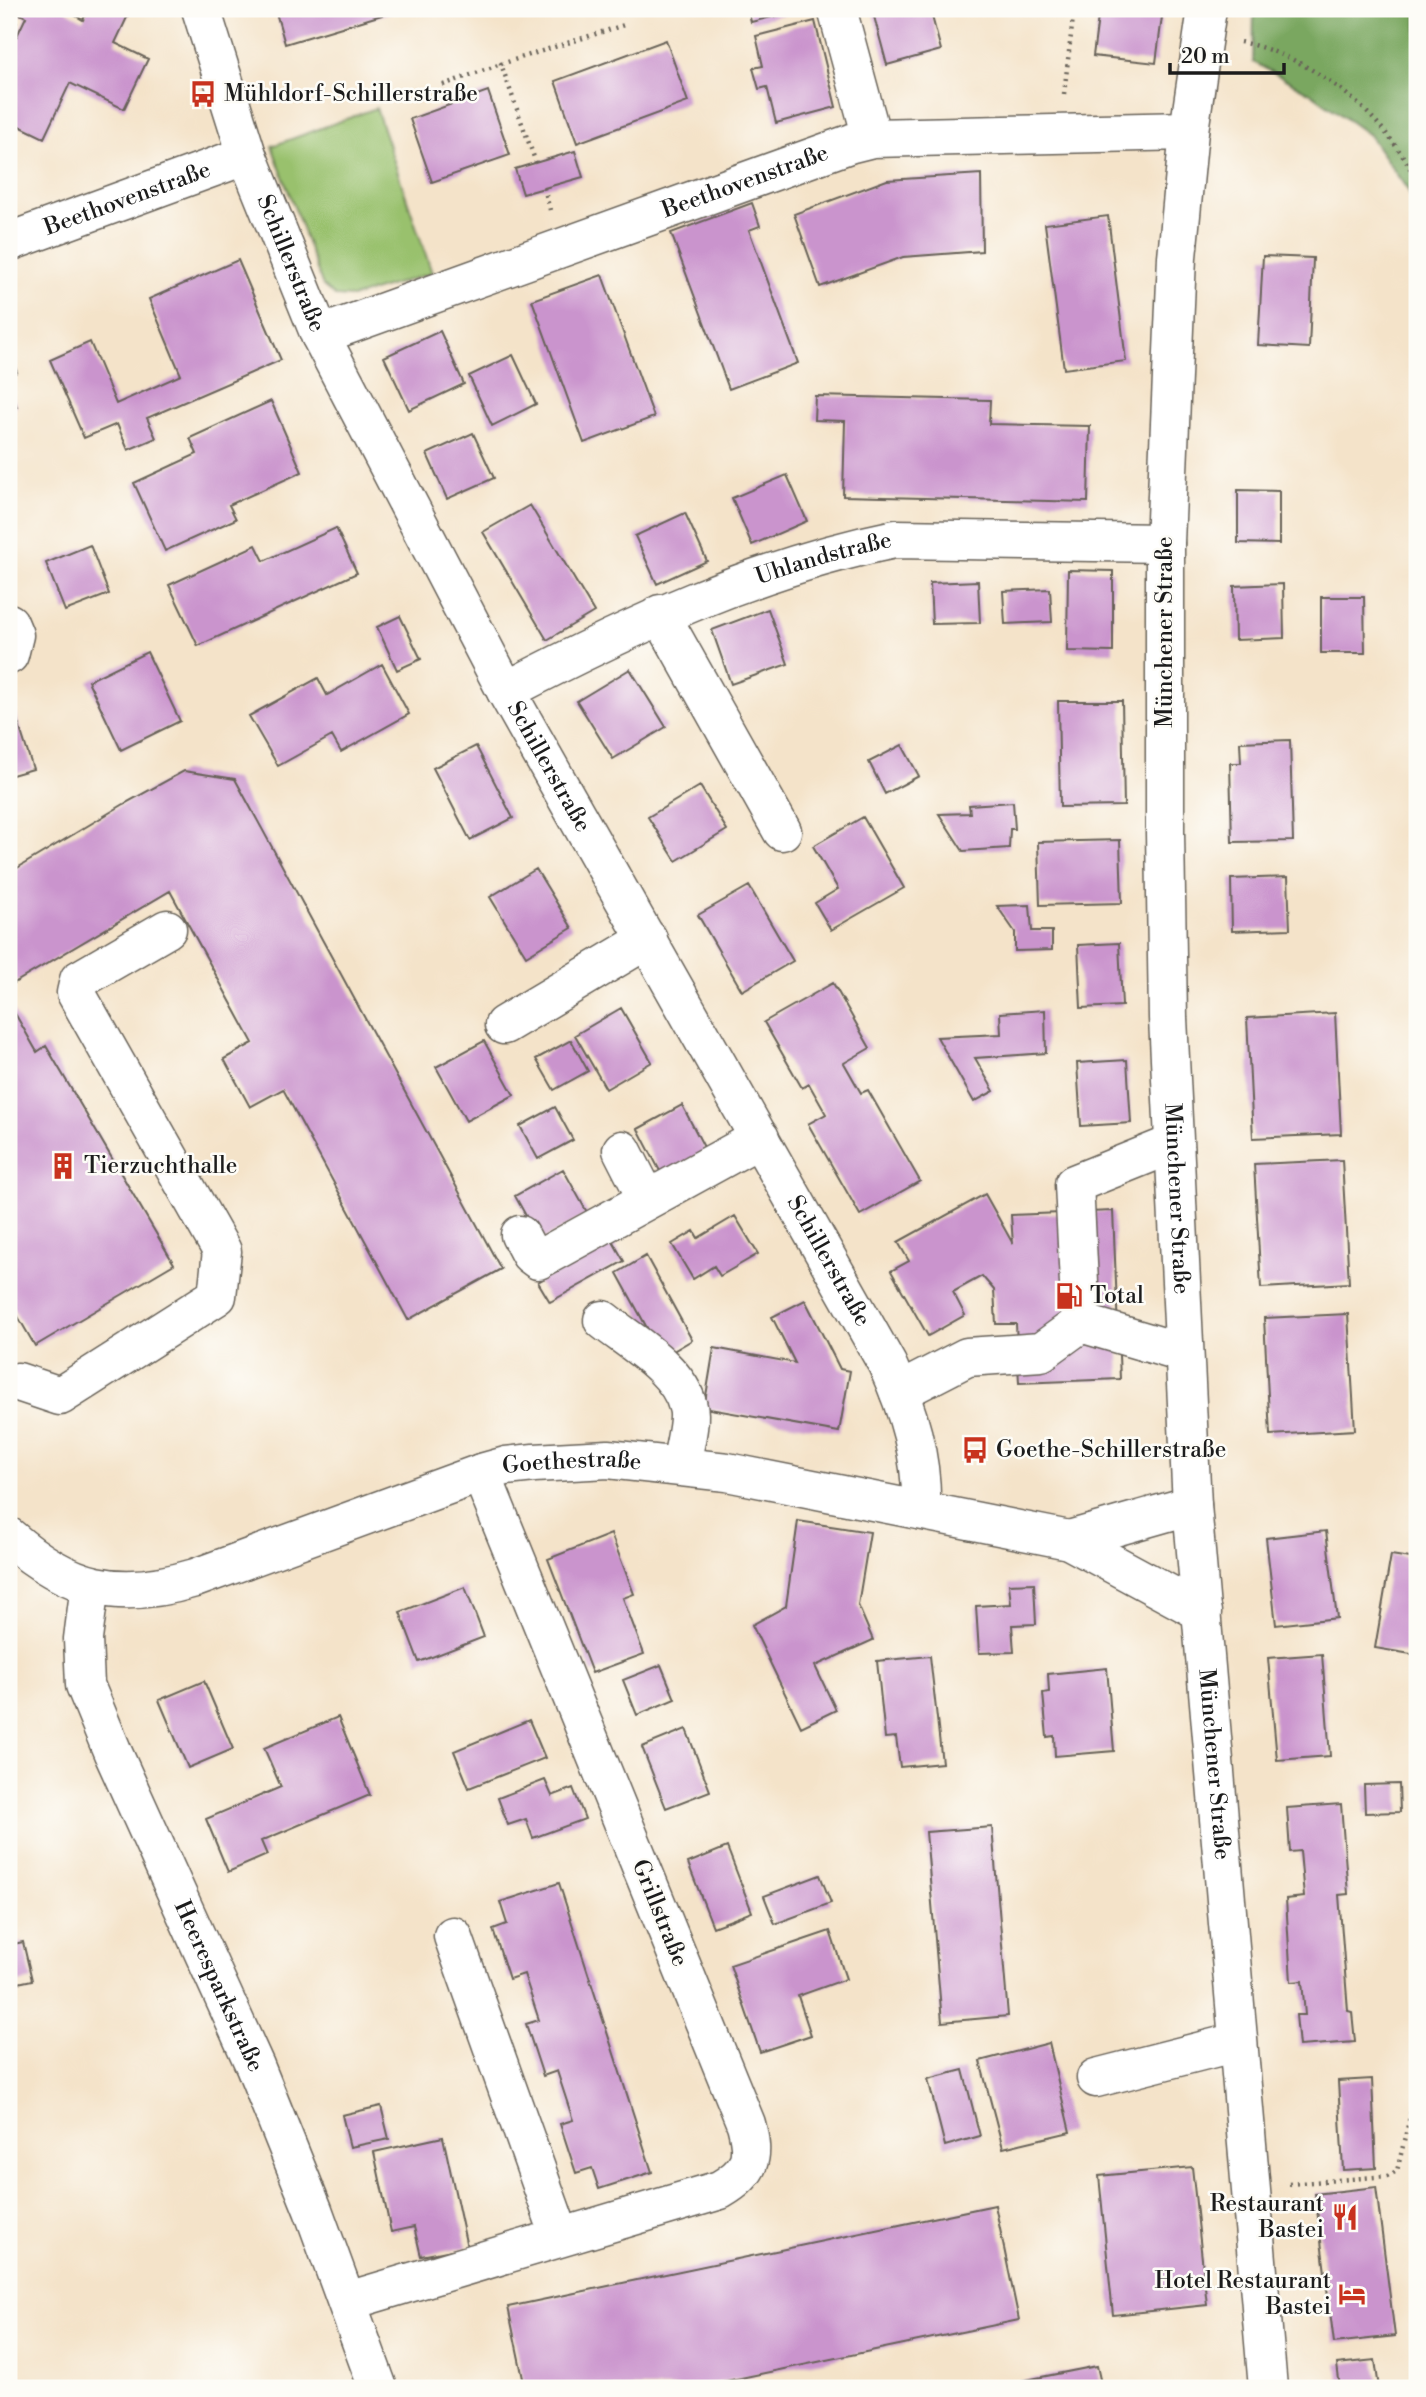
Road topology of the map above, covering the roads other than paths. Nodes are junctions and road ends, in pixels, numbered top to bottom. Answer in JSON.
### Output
{"nodes":[{"id":1,"x":201,"y":9,"type":"edge"},
{"id":2,"x":837,"y":9,"type":"edge"},
{"id":3,"x":1207,"y":9,"type":"edge"},
{"id":4,"x":1189,"y":131,"type":"junction"},
{"id":5,"x":872,"y":138,"type":"junction"},
{"id":6,"x":247,"y":155,"type":"junction"},
{"id":7,"x":9,"y":242,"type":"edge"},
{"id":8,"x":320,"y":335,"type":"junction"},
{"id":9,"x":1165,"y":543,"type":"junction"},
{"id":10,"x":660,"y":614,"type":"junction"},
{"id":11,"x":9,"y":623,"type":"edge"},
{"id":12,"x":9,"y":655,"type":"edge"},
{"id":13,"x":506,"y":691,"type":"junction"},
{"id":14,"x":782,"y":831,"type":"dead end"},
{"id":15,"x":167,"y":929,"type":"dead end"},
{"id":16,"x":648,"y":939,"type":"junction"},
{"id":17,"x":503,"y":1025,"type":"dead end"},
{"id":18,"x":760,"y":1138,"type":"junction"},
{"id":19,"x":1173,"y":1144,"type":"junction"},
{"id":20,"x":622,"y":1150,"type":"dead end"},
{"id":21,"x":647,"y":1199,"type":"junction"},
{"id":22,"x":520,"y":1236,"type":"dead end"},
{"id":23,"x":603,"y":1320,"type":"dead end"},
{"id":24,"x":1081,"y":1323,"type":"junction"},
{"id":25,"x":1183,"y":1353,"type":"junction"},
{"id":26,"x":12,"y":1382,"type":"edge"},
{"id":27,"x":900,"y":1392,"type":"junction"},
{"id":28,"x":681,"y":1466,"type":"junction"},
{"id":29,"x":481,"y":1473,"type":"junction"},
{"id":30,"x":1192,"y":1505,"type":"junction"},
{"id":31,"x":921,"y":1510,"type":"junction"},
{"id":32,"x":9,"y":1537,"type":"edge"},
{"id":33,"x":1069,"y":1540,"type":"junction"},
{"id":34,"x":90,"y":1585,"type":"junction"},
{"id":35,"x":1202,"y":1612,"type":"junction"},
{"id":36,"x":453,"y":1936,"type":"dead end"},
{"id":37,"x":1237,"y":2042,"type":"junction"},
{"id":38,"x":1096,"y":2078,"type":"dead end"},
{"id":39,"x":560,"y":2236,"type":"junction"},
{"id":40,"x":348,"y":2301,"type":"junction"},
{"id":41,"x":378,"y":2388,"type":"edge"},
{"id":42,"x":1268,"y":2388,"type":"edge"}],
"edges":[{"from":1,"to":6,"type":"street","name":"Schillerstraße"},
{"from":2,"to":5,"type":"street"},
{"from":3,"to":4,"type":"street","name":"Münchener Straße"},
{"from":4,"to":5,"type":"street","name":"Beethovenstraße"},
{"from":4,"to":9,"type":"street","name":"Münchener Straße"},
{"from":5,"to":8,"type":"street","name":"Beethovenstraße"},
{"from":6,"to":7,"type":"street","name":"Beethovenstraße"},
{"from":6,"to":8,"type":"street","name":"Schillerstraße"},
{"from":8,"to":13,"type":"street","name":"Schillerstraße"},
{"from":9,"to":10,"type":"street","name":"Uhlandstraße"},
{"from":9,"to":19,"type":"street","name":"Münchener Straße"},
{"from":10,"to":13,"type":"street","name":"Uhlandstraße"},
{"from":10,"to":14,"type":"street"},
{"from":11,"to":12,"type":"street"},
{"from":13,"to":16,"type":"street","name":"Schillerstraße"},
{"from":15,"to":26,"type":"street"},
{"from":16,"to":17,"type":"street"},
{"from":16,"to":18,"type":"street","name":"Schillerstraße"},
{"from":18,"to":21,"type":"street"},
{"from":18,"to":27,"type":"street","name":"Schillerstraße"},
{"from":19,"to":24,"type":"street"},
{"from":19,"to":25,"type":"street","name":"Münchener Straße"},
{"from":20,"to":21,"type":"street"},
{"from":21,"to":22,"type":"street"},
{"from":23,"to":28,"type":"street"},
{"from":24,"to":25,"type":"street"},
{"from":24,"to":27,"type":"street"},
{"from":25,"to":30,"type":"street","name":"Münchener Straße"},
{"from":27,"to":31,"type":"street","name":"Schillerstraße"},
{"from":28,"to":29,"type":"street","name":"Goethestraße"},
{"from":28,"to":31,"type":"street","name":"Goethestraße"},
{"from":29,"to":34,"type":"street","name":"Goethestraße"},
{"from":29,"to":39,"type":"street","name":"Grillstraße"},
{"from":30,"to":33,"type":"street","name":"Goethestraße"},
{"from":30,"to":35,"type":"street","name":"Münchener Straße"},
{"from":31,"to":33,"type":"street","name":"Goethestraße"},
{"from":32,"to":34,"type":"street","name":"Goethestraße"},
{"from":33,"to":35,"type":"street","name":"Goethestraße"},
{"from":34,"to":40,"type":"street","name":"Heeresparkstraße"},
{"from":35,"to":37,"type":"street","name":"Münchener Straße"},
{"from":36,"to":39,"type":"street"},
{"from":37,"to":38,"type":"street"},
{"from":37,"to":42,"type":"street","name":"Münchener Straße"},
{"from":39,"to":40,"type":"street","name":"Grillstraße"},
{"from":40,"to":41,"type":"street","name":"Heeresparkstraße"}]}
